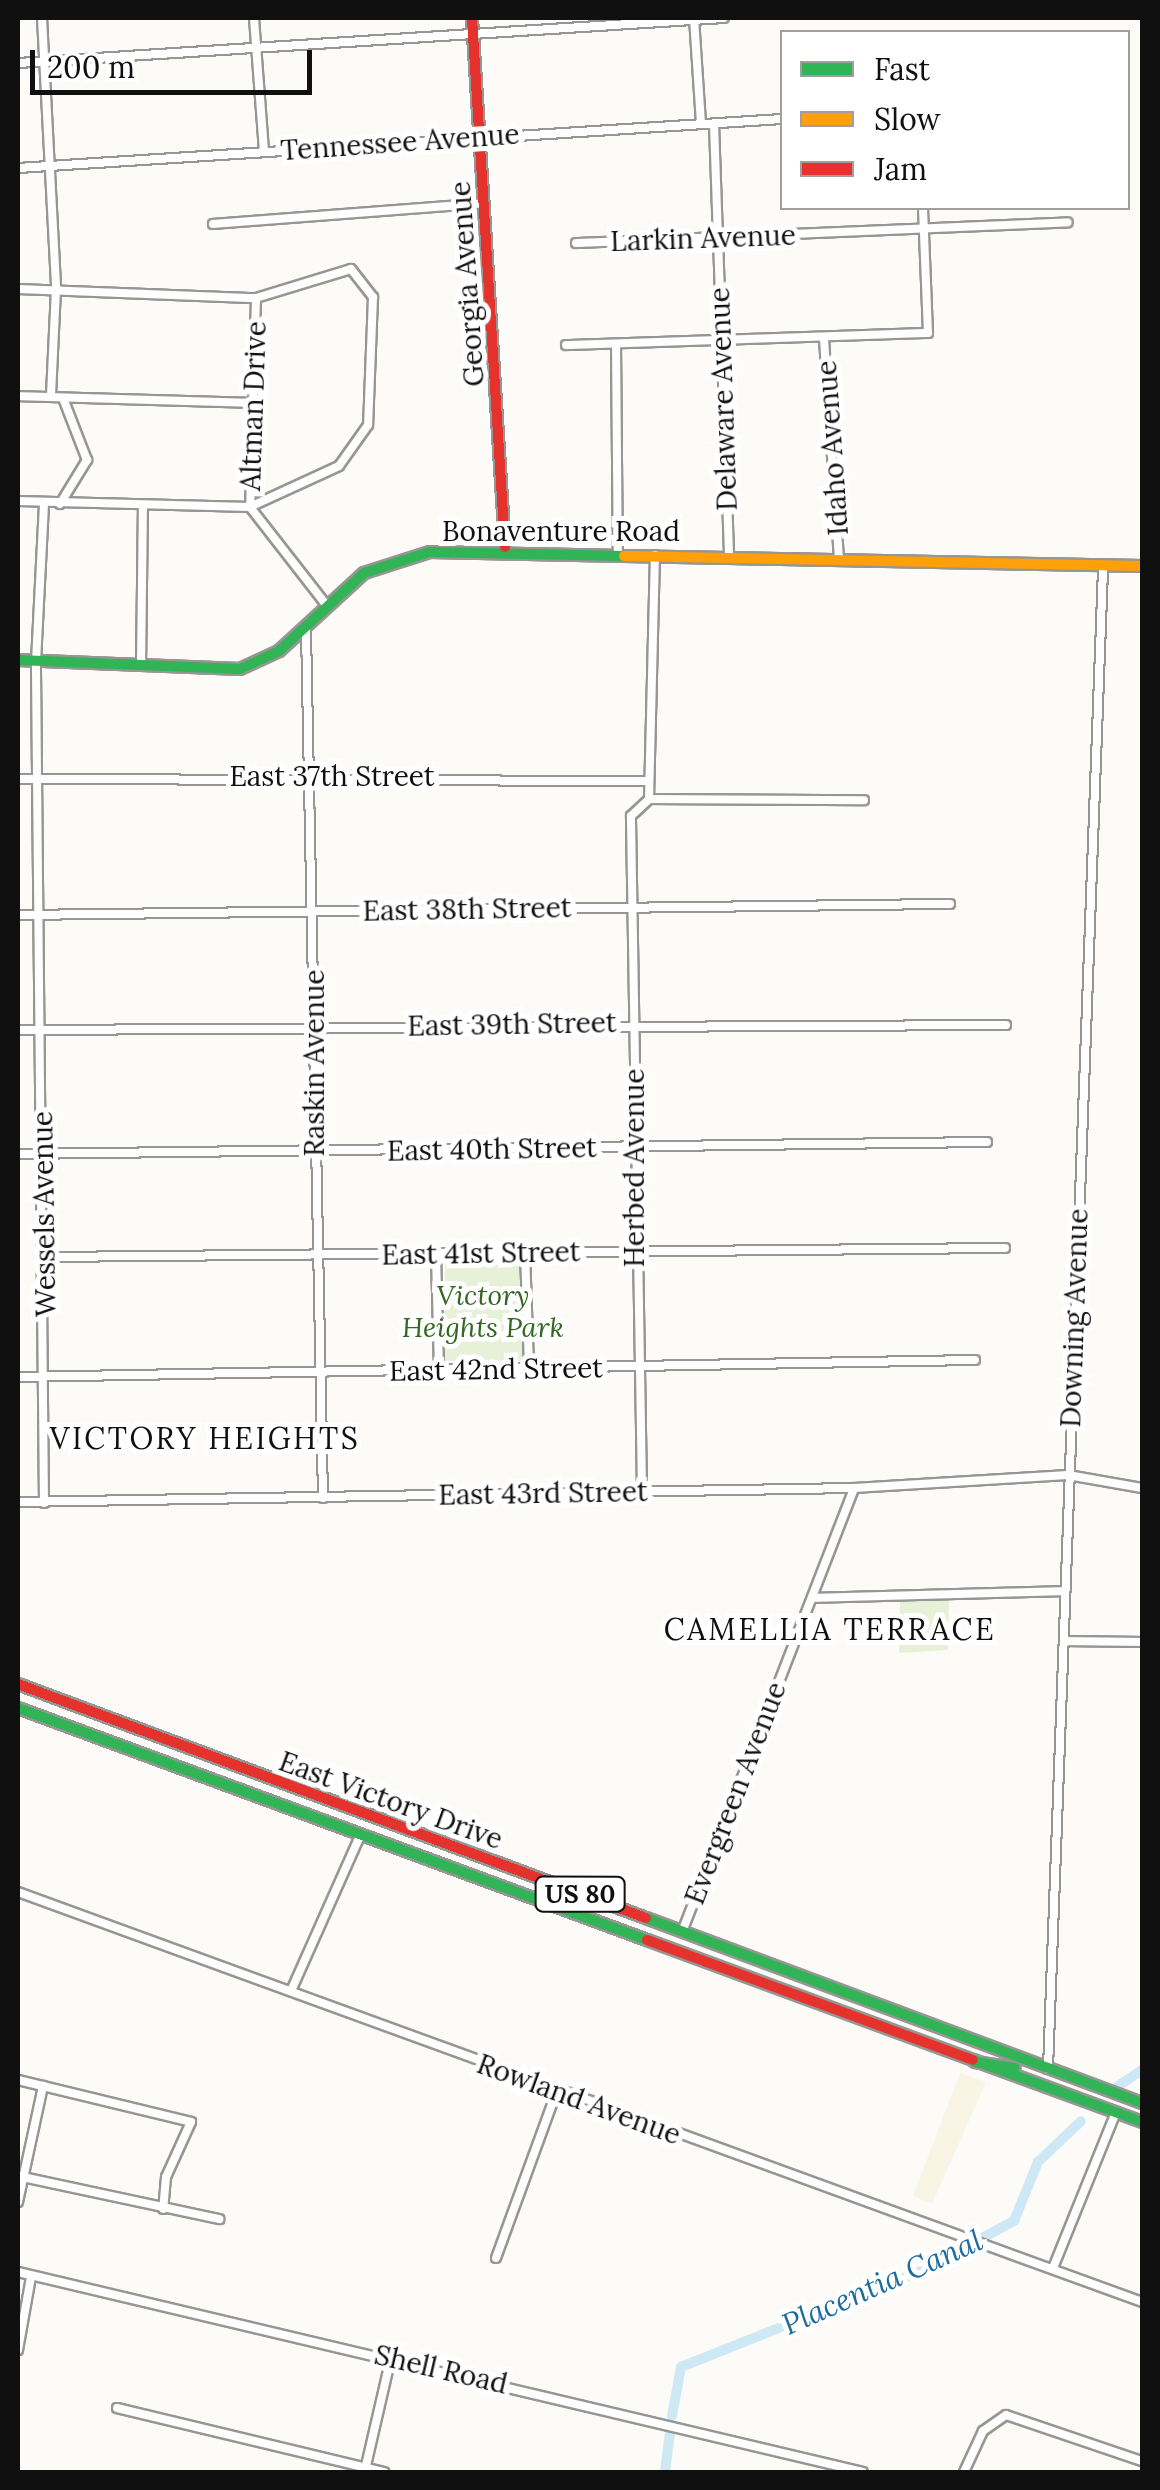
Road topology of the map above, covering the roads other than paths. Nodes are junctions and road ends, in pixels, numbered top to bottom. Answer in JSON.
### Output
{"nodes":[{"id":1,"x":42,"y":18,"type":"edge"},
{"id":2,"x":254,"y":18,"type":"edge"},
{"id":3,"x":472,"y":18,"type":"edge"},
{"id":4,"x":724,"y":18,"type":"edge"},
{"id":5,"x":695,"y":19,"type":"edge"},
{"id":6,"x":473,"y":35,"type":"junction"},
{"id":7,"x":256,"y":45,"type":"junction"},
{"id":8,"x":44,"y":62,"type":"junction"},
{"id":9,"x":18,"y":64,"type":"edge"},
{"id":10,"x":780,"y":119,"type":"edge"},
{"id":11,"x":700,"y":124,"type":"junction"},
{"id":12,"x":714,"y":124,"type":"junction"},
{"id":13,"x":479,"y":137,"type":"junction"},
{"id":14,"x":264,"y":150,"type":"junction"},
{"id":15,"x":51,"y":166,"type":"junction"},
{"id":16,"x":18,"y":168,"type":"edge"},
{"id":17,"x":484,"y":203,"type":"junction"},
{"id":18,"x":923,"y":210,"type":"edge"},
{"id":19,"x":1068,"y":222,"type":"dead end"},
{"id":20,"x":213,"y":224,"type":"dead end"},
{"id":21,"x":923,"y":228,"type":"junction"},
{"id":22,"x":719,"y":238,"type":"junction"},
{"id":23,"x":576,"y":243,"type":"dead end"},
{"id":24,"x":18,"y":289,"type":"edge"},
{"id":25,"x":56,"y":289,"type":"junction"},
{"id":26,"x":256,"y":298,"type":"junction"},
{"id":27,"x":824,"y":339,"type":"junction"},
{"id":28,"x":720,"y":341,"type":"junction"},
{"id":29,"x":616,"y":344,"type":"junction"},
{"id":30,"x":566,"y":345,"type":"dead end"},
{"id":31,"x":50,"y":396,"type":"junction"},
{"id":32,"x":63,"y":398,"type":"junction"},
{"id":33,"x":21,"y":399,"type":"edge"},
{"id":34,"x":252,"y":403,"type":"junction"},
{"id":35,"x":20,"y":500,"type":"edge"},
{"id":36,"x":60,"y":504,"type":"junction"},
{"id":37,"x":44,"y":505,"type":"junction"},
{"id":38,"x":143,"y":505,"type":"junction"},
{"id":39,"x":250,"y":506,"type":"junction"},
{"id":40,"x":506,"y":547,"type":"junction"},
{"id":41,"x":618,"y":554,"type":"junction"},
{"id":42,"x":729,"y":554,"type":"junction"},
{"id":43,"x":655,"y":555,"type":"junction"},
{"id":44,"x":839,"y":558,"type":"junction"},
{"id":45,"x":1102,"y":566,"type":"junction"},
{"id":46,"x":1142,"y":566,"type":"edge"},
{"id":47,"x":327,"y":606,"type":"junction"},
{"id":48,"x":306,"y":629,"type":"junction"},
{"id":49,"x":18,"y":660,"type":"edge"},
{"id":50,"x":36,"y":662,"type":"junction"},
{"id":51,"x":142,"y":669,"type":"junction"},
{"id":52,"x":308,"y":776,"type":"junction"},
{"id":53,"x":39,"y":779,"type":"junction"},
{"id":54,"x":18,"y":780,"type":"edge"},
{"id":55,"x":646,"y":781,"type":"junction"},
{"id":56,"x":649,"y":799,"type":"junction"},
{"id":57,"x":864,"y":800,"type":"dead end"},
{"id":58,"x":950,"y":904,"type":"dead end"},
{"id":59,"x":630,"y":907,"type":"junction"},
{"id":60,"x":312,"y":911,"type":"junction"},
{"id":61,"x":40,"y":914,"type":"junction"},
{"id":62,"x":18,"y":915,"type":"edge"},
{"id":63,"x":633,"y":1023,"type":"junction"},
{"id":64,"x":1006,"y":1025,"type":"dead end"},
{"id":65,"x":316,"y":1028,"type":"junction"},
{"id":66,"x":40,"y":1029,"type":"junction"},
{"id":67,"x":18,"y":1030,"type":"edge"},
{"id":68,"x":987,"y":1142,"type":"dead end"},
{"id":69,"x":635,"y":1147,"type":"junction"},
{"id":70,"x":313,"y":1150,"type":"junction"},
{"id":71,"x":42,"y":1153,"type":"junction"},
{"id":72,"x":18,"y":1154,"type":"edge"},
{"id":73,"x":1005,"y":1248,"type":"dead end"},
{"id":74,"x":634,"y":1250,"type":"junction"},
{"id":75,"x":525,"y":1252,"type":"junction"},
{"id":76,"x":317,"y":1254,"type":"junction"},
{"id":77,"x":436,"y":1254,"type":"junction"},
{"id":78,"x":46,"y":1257,"type":"junction"},
{"id":79,"x":975,"y":1360,"type":"dead end"},
{"id":80,"x":636,"y":1366,"type":"junction"},
{"id":81,"x":529,"y":1369,"type":"junction"},
{"id":82,"x":438,"y":1370,"type":"junction"},
{"id":83,"x":320,"y":1374,"type":"junction"},
{"id":84,"x":44,"y":1375,"type":"junction"},
{"id":85,"x":18,"y":1377,"type":"edge"},
{"id":86,"x":1068,"y":1475,"type":"junction"},
{"id":87,"x":854,"y":1488,"type":"junction"},
{"id":88,"x":1142,"y":1488,"type":"edge"},
{"id":89,"x":642,"y":1490,"type":"junction"},
{"id":90,"x":323,"y":1498,"type":"junction"},
{"id":91,"x":18,"y":1502,"type":"edge"},
{"id":92,"x":44,"y":1503,"type":"junction"},
{"id":93,"x":1064,"y":1590,"type":"junction"},
{"id":94,"x":812,"y":1598,"type":"junction"},
{"id":95,"x":1065,"y":1641,"type":"junction"},
{"id":96,"x":1142,"y":1642,"type":"edge"},
{"id":97,"x":18,"y":1684,"type":"edge"},
{"id":98,"x":18,"y":1708,"type":"edge"},
{"id":99,"x":361,"y":1834,"type":"junction"},
{"id":100,"x":503,"y":1865,"type":"junction"},
{"id":101,"x":497,"y":1881,"type":"junction"},
{"id":102,"x":18,"y":1892,"type":"edge"},
{"id":103,"x":682,"y":1932,"type":"junction"},
{"id":104,"x":773,"y":1966,"type":"junction"},
{"id":105,"x":765,"y":1984,"type":"junction"},
{"id":106,"x":291,"y":1991,"type":"junction"},
{"id":107,"x":971,"y":2062,"type":"junction"},
{"id":108,"x":1048,"y":2069,"type":"junction"},
{"id":109,"x":18,"y":2080,"type":"edge"},
{"id":110,"x":43,"y":2086,"type":"junction"},
{"id":111,"x":557,"y":2090,"type":"junction"},
{"id":112,"x":1142,"y":2103,"type":"edge"},
{"id":113,"x":1116,"y":2112,"type":"junction"},
{"id":114,"x":1142,"y":2122,"type":"edge"},
{"id":115,"x":20,"y":2177,"type":"edge"},
{"id":116,"x":18,"y":2202,"type":"edge"},
{"id":117,"x":163,"y":2209,"type":"junction"},
{"id":118,"x":219,"y":2220,"type":"dead end"},
{"id":119,"x":496,"y":2258,"type":"dead end"},
{"id":120,"x":1052,"y":2268,"type":"junction"},
{"id":121,"x":18,"y":2272,"type":"edge"},
{"id":122,"x":31,"y":2277,"type":"junction"},
{"id":123,"x":1142,"y":2302,"type":"edge"},
{"id":124,"x":18,"y":2350,"type":"edge"},
{"id":125,"x":392,"y":2357,"type":"junction"},
{"id":126,"x":117,"y":2408,"type":"dead end"},
{"id":127,"x":1142,"y":2461,"type":"edge"},
{"id":128,"x":365,"y":2470,"type":"edge"},
{"id":129,"x":384,"y":2472,"type":"edge"},
{"id":130,"x":863,"y":2472,"type":"edge"},
{"id":131,"x":964,"y":2472,"type":"edge"}],
"edges":[{"from":1,"to":8,"type":"street"},
{"from":2,"to":7,"type":"street"},
{"from":3,"to":6,"type":"main road","name":"Georgia Avenue"},
{"from":4,"to":5,"type":"street"},
{"from":5,"to":6,"type":"street"},
{"from":5,"to":11,"type":"street"},
{"from":6,"to":7,"type":"street"},
{"from":6,"to":13,"type":"main road","name":"Georgia Avenue"},
{"from":7,"to":8,"type":"street"},
{"from":7,"to":14,"type":"street"},
{"from":8,"to":9,"type":"street"},
{"from":8,"to":15,"type":"street"},
{"from":10,"to":12,"type":"street","name":"Tennessee Avenue"},
{"from":11,"to":12,"type":"street","name":"Tennessee Avenue"},
{"from":11,"to":13,"type":"street","name":"Tennessee Avenue"},
{"from":12,"to":22,"type":"street","name":"Delaware Avenue"},
{"from":13,"to":14,"type":"street","name":"Tennessee Avenue"},
{"from":13,"to":17,"type":"main road","name":"Georgia Avenue"},
{"from":14,"to":15,"type":"street","name":"Tennessee Avenue"},
{"from":15,"to":16,"type":"street","name":"Tennessee Avenue"},
{"from":15,"to":25,"type":"street"},
{"from":17,"to":20,"type":"street"},
{"from":17,"to":40,"type":"main road","name":"Georgia Avenue"},
{"from":18,"to":21,"type":"street"},
{"from":19,"to":21,"type":"street","name":"Larkin Avenue"},
{"from":21,"to":22,"type":"street","name":"Larkin Avenue"},
{"from":21,"to":27,"type":"street"},
{"from":22,"to":23,"type":"street","name":"Larkin Avenue"},
{"from":22,"to":28,"type":"street","name":"Delaware Avenue"},
{"from":24,"to":25,"type":"street"},
{"from":25,"to":26,"type":"street"},
{"from":25,"to":31,"type":"street"},
{"from":26,"to":34,"type":"street","name":"Altman Drive"},
{"from":26,"to":39,"type":"street"},
{"from":27,"to":28,"type":"street"},
{"from":27,"to":44,"type":"street","name":"Idaho Avenue"},
{"from":28,"to":29,"type":"street"},
{"from":28,"to":42,"type":"street","name":"Delaware Avenue"},
{"from":29,"to":30,"type":"street"},
{"from":29,"to":41,"type":"street"},
{"from":31,"to":32,"type":"street"},
{"from":31,"to":33,"type":"street"},
{"from":32,"to":34,"type":"street"},
{"from":32,"to":36,"type":"street"},
{"from":34,"to":39,"type":"street","name":"Altman Drive"},
{"from":35,"to":37,"type":"street"},
{"from":36,"to":37,"type":"street"},
{"from":36,"to":38,"type":"street"},
{"from":37,"to":50,"type":"street","name":"Wessels Avenue"},
{"from":38,"to":39,"type":"street"},
{"from":38,"to":51,"type":"street"},
{"from":39,"to":47,"type":"street","name":"Altman Drive"},
{"from":40,"to":41,"type":"main road","name":"Bonaventure Road"},
{"from":40,"to":47,"type":"main road","name":"Bonaventure Road"},
{"from":41,"to":43,"type":"main road","name":"Bonaventure Road"},
{"from":42,"to":43,"type":"main road","name":"Bonaventure Road"},
{"from":42,"to":44,"type":"main road","name":"Bonaventure Road"},
{"from":43,"to":55,"type":"street"},
{"from":44,"to":45,"type":"main road","name":"Bonaventure Road"},
{"from":45,"to":46,"type":"main road","name":"Bonaventure Road"},
{"from":45,"to":86,"type":"street","name":"Downing Avenue"},
{"from":47,"to":48,"type":"main road","name":"Bonaventure Road"},
{"from":48,"to":51,"type":"main road","name":"Bonaventure Road"},
{"from":48,"to":52,"type":"street","name":"Raskin Avenue"},
{"from":49,"to":50,"type":"main road","name":"Bonaventure Road"},
{"from":50,"to":51,"type":"main road","name":"Bonaventure Road"},
{"from":50,"to":53,"type":"street","name":"Wessels Avenue"},
{"from":52,"to":53,"type":"street","name":"East 37th Street"},
{"from":52,"to":55,"type":"street","name":"East 37th Street"},
{"from":52,"to":60,"type":"street","name":"Raskin Avenue"},
{"from":53,"to":54,"type":"street","name":"East 37th Street"},
{"from":53,"to":61,"type":"street","name":"Wessels Avenue"},
{"from":55,"to":56,"type":"street"},
{"from":56,"to":57,"type":"street"},
{"from":56,"to":59,"type":"street","name":"Herbed Avenue"},
{"from":58,"to":59,"type":"street","name":"East 38th Street"},
{"from":59,"to":60,"type":"street","name":"East 38th Street"},
{"from":59,"to":63,"type":"street","name":"Herbed Avenue"},
{"from":60,"to":61,"type":"street","name":"East 38th Street"},
{"from":60,"to":65,"type":"street","name":"Raskin Avenue"},
{"from":61,"to":62,"type":"street","name":"East 38th Street"},
{"from":61,"to":66,"type":"street","name":"Wessels Avenue"},
{"from":63,"to":64,"type":"street","name":"East 39th Street"},
{"from":63,"to":65,"type":"street","name":"East 39th Street"},
{"from":63,"to":69,"type":"street","name":"Herbed Avenue"},
{"from":65,"to":66,"type":"street","name":"East 39th Street"},
{"from":65,"to":70,"type":"street","name":"Raskin Avenue"},
{"from":66,"to":67,"type":"street","name":"East 39th Street"},
{"from":66,"to":71,"type":"street","name":"Wessels Avenue"},
{"from":68,"to":69,"type":"street","name":"East 40th Street"},
{"from":69,"to":70,"type":"street","name":"East 40th Street"},
{"from":69,"to":74,"type":"street","name":"Herbed Avenue"},
{"from":70,"to":71,"type":"street","name":"East 40th Street"},
{"from":70,"to":76,"type":"street","name":"Raskin Avenue"},
{"from":71,"to":72,"type":"street","name":"East 40th Street"},
{"from":71,"to":78,"type":"street","name":"Wessels Avenue"},
{"from":73,"to":74,"type":"street","name":"East 41st Street"},
{"from":74,"to":75,"type":"street","name":"East 41st Street"},
{"from":74,"to":80,"type":"street","name":"Herbed Avenue"},
{"from":75,"to":77,"type":"street","name":"East 41st Street"},
{"from":75,"to":81,"type":"street"},
{"from":76,"to":77,"type":"street","name":"East 41st Street"},
{"from":76,"to":78,"type":"street","name":"East 41st Street"},
{"from":76,"to":83,"type":"street","name":"Raskin Avenue"},
{"from":77,"to":82,"type":"street"},
{"from":78,"to":84,"type":"street","name":"Wessels Avenue"},
{"from":79,"to":80,"type":"street","name":"East 42nd Street"},
{"from":80,"to":81,"type":"street","name":"East 42nd Street"},
{"from":80,"to":89,"type":"street","name":"Herbed Avenue"},
{"from":81,"to":82,"type":"street","name":"East 42nd Street"},
{"from":82,"to":83,"type":"street","name":"East 42nd Street"},
{"from":83,"to":84,"type":"street","name":"East 42nd Street"},
{"from":83,"to":90,"type":"street","name":"Raskin Avenue"},
{"from":84,"to":85,"type":"street","name":"East 42nd Street"},
{"from":84,"to":92,"type":"street","name":"Wessels Avenue"},
{"from":86,"to":87,"type":"street","name":"East 43rd Street"},
{"from":86,"to":88,"type":"street","name":"East 43rd Street"},
{"from":86,"to":93,"type":"street","name":"Downing Avenue"},
{"from":87,"to":89,"type":"street","name":"East 43rd Street"},
{"from":87,"to":94,"type":"street","name":"Evergreen Avenue"},
{"from":89,"to":90,"type":"street","name":"East 43rd Street"},
{"from":90,"to":92,"type":"street","name":"East 43rd Street"},
{"from":91,"to":92,"type":"street","name":"East 43rd Street"},
{"from":93,"to":94,"type":"street"},
{"from":93,"to":95,"type":"street","name":"Downing Avenue"},
{"from":94,"to":103,"type":"street","name":"Evergreen Avenue"},
{"from":95,"to":96,"type":"street"},
{"from":95,"to":108,"type":"street","name":"Downing Avenue"},
{"from":97,"to":100,"type":"main road","name":"East Victory Drive","number":"US 80"},
{"from":98,"to":99,"type":"main road","name":"East Victory Drive","number":"US 80"},
{"from":99,"to":101,"type":"main road","name":"East Victory Drive","number":"US 80"},
{"from":99,"to":106,"type":"street"},
{"from":100,"to":101,"type":"main road"},
{"from":100,"to":103,"type":"main road","name":"East Victory Drive","number":"US 80"},
{"from":101,"to":105,"type":"main road","name":"East Victory Drive","number":"US 80"},
{"from":102,"to":106,"type":"street","name":"Rowland Avenue"},
{"from":103,"to":104,"type":"main road","name":"East Victory Drive","number":"US 80"},
{"from":104,"to":105,"type":"main road"},
{"from":104,"to":108,"type":"main road","name":"East Victory Drive","number":"US 80"},
{"from":105,"to":107,"type":"main road","name":"East Victory Drive","number":"US 80"},
{"from":106,"to":111,"type":"street","name":"Rowland Avenue"},
{"from":107,"to":108,"type":"main road"},
{"from":107,"to":113,"type":"main road","name":"East Victory Drive","number":"US 80"},
{"from":108,"to":112,"type":"main road","name":"East Victory Drive","number":"US 80"},
{"from":109,"to":110,"type":"street"},
{"from":110,"to":115,"type":"street"},
{"from":110,"to":117,"type":"street"},
{"from":111,"to":119,"type":"street"},
{"from":111,"to":120,"type":"street","name":"Rowland Avenue"},
{"from":113,"to":114,"type":"main road","name":"East Victory Drive","number":"US 80"},
{"from":113,"to":120,"type":"street"},
{"from":115,"to":116,"type":"street"},
{"from":115,"to":117,"type":"street"},
{"from":117,"to":118,"type":"street"},
{"from":120,"to":123,"type":"street","name":"Rowland Avenue"},
{"from":121,"to":122,"type":"street","name":"Shell Road"},
{"from":122,"to":124,"type":"street"},
{"from":122,"to":125,"type":"street","name":"Shell Road"},
{"from":125,"to":128,"type":"street"},
{"from":125,"to":130,"type":"street","name":"Shell Road"},
{"from":126,"to":128,"type":"street"},
{"from":127,"to":131,"type":"street"},
{"from":128,"to":129,"type":"street"}]}
